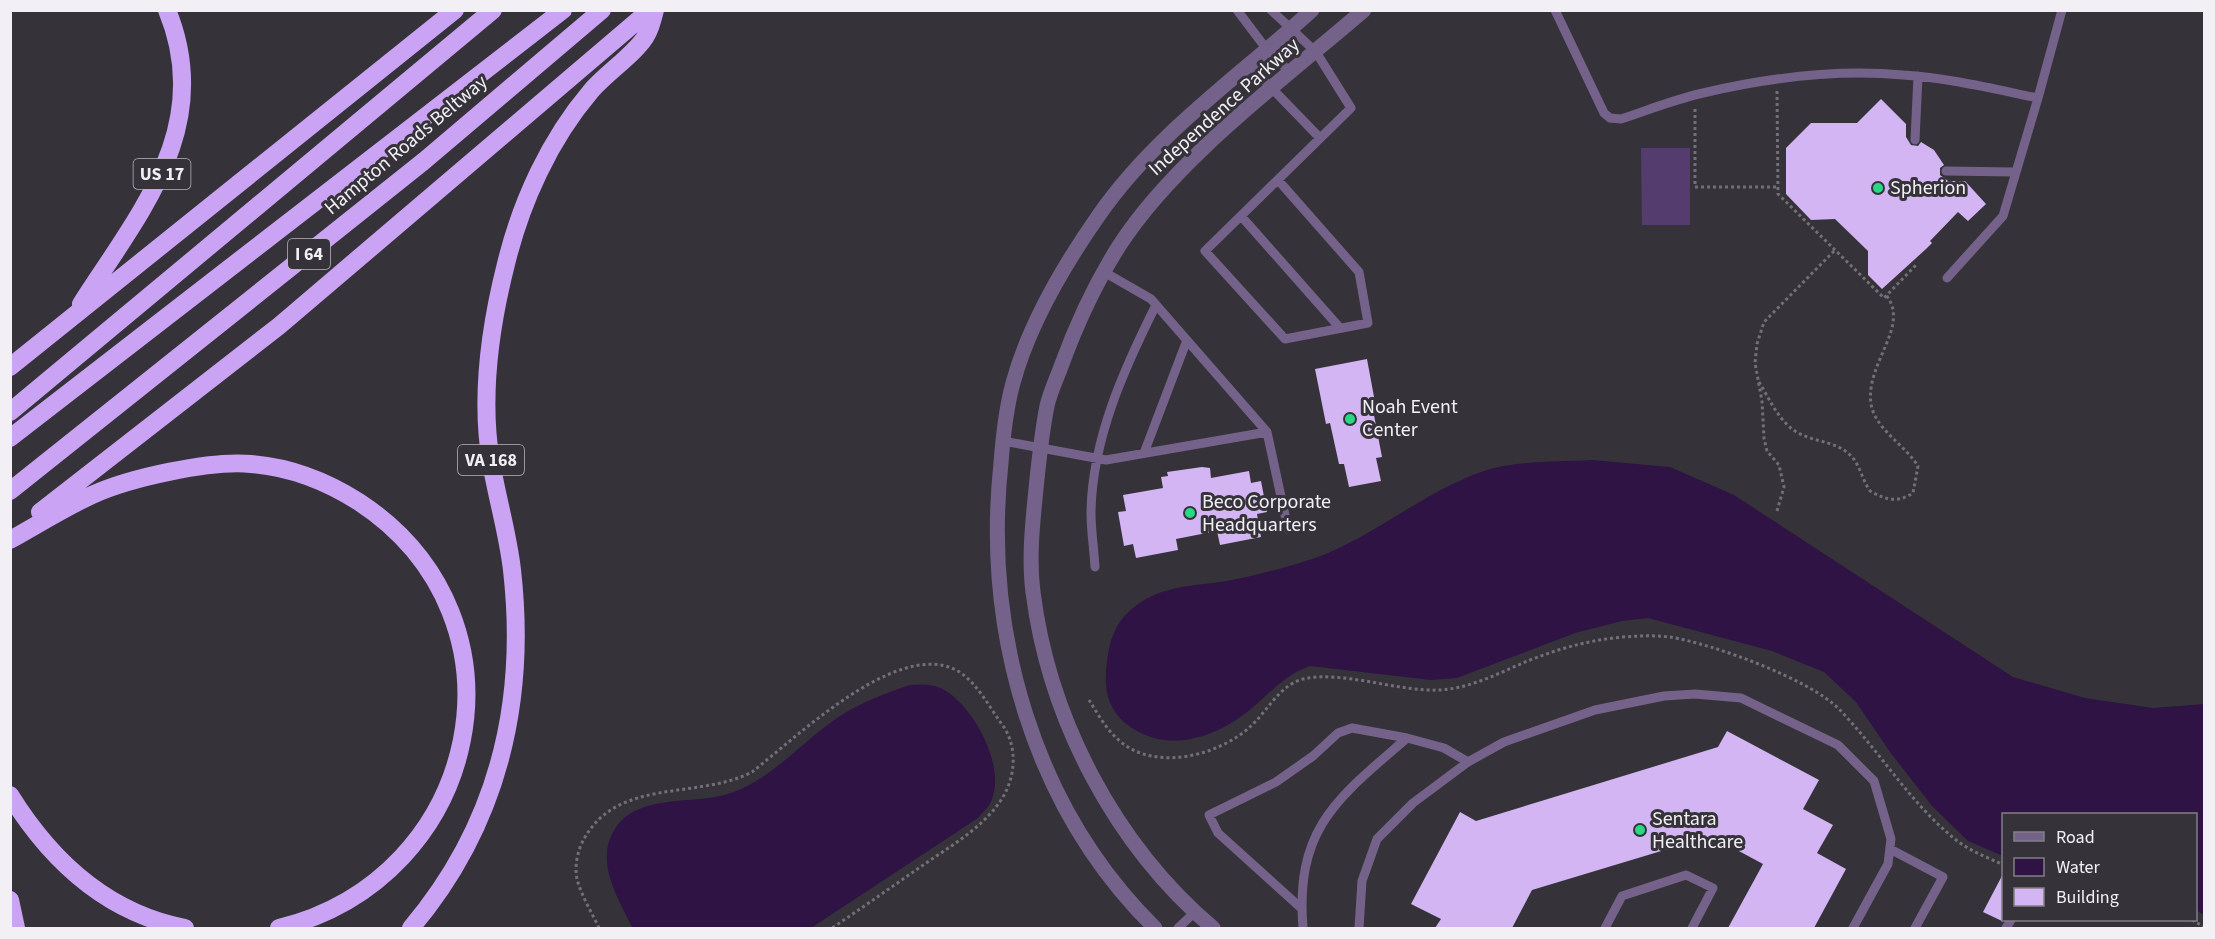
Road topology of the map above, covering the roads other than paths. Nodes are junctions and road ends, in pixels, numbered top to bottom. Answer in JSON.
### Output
{"nodes":[{"id":1,"x":167,"y":10,"type":"edge"},
{"id":2,"x":454,"y":10,"type":"edge"},
{"id":3,"x":493,"y":10,"type":"edge"},
{"id":4,"x":563,"y":10,"type":"edge"},
{"id":5,"x":602,"y":10,"type":"edge"},
{"id":6,"x":650,"y":10,"type":"edge"},
{"id":7,"x":656,"y":10,"type":"edge"},
{"id":8,"x":1236,"y":10,"type":"edge"},
{"id":9,"x":1271,"y":10,"type":"edge"},
{"id":10,"x":1312,"y":10,"type":"edge"},
{"id":11,"x":1364,"y":10,"type":"edge"},
{"id":12,"x":1555,"y":10,"type":"edge"},
{"id":13,"x":2062,"y":10,"type":"edge"},
{"id":14,"x":1291,"y":29,"type":"junction"},
{"id":15,"x":1268,"y":51,"type":"junction"},
{"id":16,"x":1316,"y":52,"type":"junction"},
{"id":17,"x":1250,"y":66,"type":"junction"},
{"id":18,"x":1291,"y":73,"type":"junction"},
{"id":19,"x":1918,"y":76,"type":"junction"},
{"id":20,"x":1272,"y":89,"type":"junction"},
{"id":21,"x":2038,"y":98,"type":"junction"},
{"id":22,"x":1320,"y":138,"type":"junction"},
{"id":23,"x":1915,"y":140,"type":"dead end"},
{"id":24,"x":1946,"y":171,"type":"dead end"},
{"id":25,"x":2015,"y":172,"type":"junction"},
{"id":26,"x":1278,"y":180,"type":"junction"},
{"id":27,"x":1241,"y":216,"type":"junction"},
{"id":28,"x":1104,"y":272,"type":"junction"},
{"id":29,"x":1947,"y":278,"type":"dead end"},
{"id":30,"x":1156,"y":304,"type":"junction"},
{"id":31,"x":73,"y":317,"type":"junction"},
{"id":32,"x":1340,"y":328,"type":"junction"},
{"id":33,"x":1187,"y":340,"type":"junction"},
{"id":34,"x":10,"y":367,"type":"edge"},
{"id":35,"x":10,"y":412,"type":"edge"},
{"id":36,"x":1267,"y":432,"type":"junction"},
{"id":37,"x":10,"y":438,"type":"edge"},
{"id":38,"x":1003,"y":441,"type":"junction"},
{"id":39,"x":1041,"y":449,"type":"junction"},
{"id":40,"x":1144,"y":453,"type":"junction"},
{"id":41,"x":1098,"y":459,"type":"junction"},
{"id":42,"x":10,"y":491,"type":"edge"},
{"id":43,"x":1288,"y":529,"type":"dead end"},
{"id":44,"x":10,"y":535,"type":"edge"},
{"id":45,"x":10,"y":540,"type":"edge"},
{"id":46,"x":1095,"y":567,"type":"dead end"},
{"id":47,"x":1407,"y":738,"type":"junction"},
{"id":48,"x":1468,"y":762,"type":"junction"},
{"id":49,"x":10,"y":795,"type":"edge"},
{"id":50,"x":1890,"y":849,"type":"junction"},
{"id":51,"x":10,"y":900,"type":"edge"},
{"id":52,"x":1301,"y":908,"type":"junction"},
{"id":53,"x":1195,"y":912,"type":"junction"},
{"id":54,"x":16,"y":928,"type":"edge"},
{"id":55,"x":185,"y":928,"type":"edge"},
{"id":56,"x":279,"y":928,"type":"edge"},
{"id":57,"x":411,"y":928,"type":"edge"},
{"id":58,"x":1155,"y":928,"type":"edge"},
{"id":59,"x":1178,"y":928,"type":"edge"},
{"id":60,"x":1211,"y":928,"type":"edge"},
{"id":61,"x":1303,"y":928,"type":"edge"},
{"id":62,"x":1358,"y":928,"type":"edge"},
{"id":63,"x":1606,"y":928,"type":"edge"},
{"id":64,"x":1692,"y":928,"type":"edge"},
{"id":65,"x":1853,"y":928,"type":"edge"},
{"id":66,"x":1915,"y":928,"type":"edge"}],
"edges":[{"from":1,"to":31,"type":"highway","number":"US 17"},
{"from":2,"to":31,"type":"highway"},
{"from":3,"to":35,"type":"highway"},
{"from":4,"to":37,"type":"highway"},
{"from":5,"to":42,"type":"highway","name":"Hampton Roads Beltway","number":"I 64"},
{"from":6,"to":44,"type":"highway"},
{"from":7,"to":57,"type":"highway","number":"VA 168"},
{"from":8,"to":15,"type":"lane"},
{"from":9,"to":14,"type":"lane"},
{"from":10,"to":14,"type":"street","name":"Independence Parkway"},
{"from":11,"to":16,"type":"street","name":"Independence Parkway"},
{"from":12,"to":19,"type":"lane"},
{"from":13,"to":21,"type":"lane"},
{"from":14,"to":15,"type":"street","name":"Independence Parkway"},
{"from":14,"to":16,"type":"lane"},
{"from":15,"to":17,"type":"street","name":"Independence Parkway"},
{"from":15,"to":18,"type":"lane"},
{"from":16,"to":18,"type":"street","name":"Independence Parkway"},
{"from":16,"to":22,"type":"lane"},
{"from":17,"to":20,"type":"lane"},
{"from":17,"to":38,"type":"street","name":"Independence Parkway"},
{"from":18,"to":20,"type":"street","name":"Independence Parkway"},
{"from":19,"to":21,"type":"lane"},
{"from":19,"to":23,"type":"lane"},
{"from":20,"to":22,"type":"lane"},
{"from":20,"to":28,"type":"street","name":"Independence Parkway"},
{"from":21,"to":25,"type":"lane"},
{"from":22,"to":26,"type":"lane"},
{"from":24,"to":25,"type":"lane"},
{"from":25,"to":29,"type":"lane"},
{"from":26,"to":27,"type":"lane"},
{"from":26,"to":32,"type":"lane"},
{"from":27,"to":32,"type":"lane"},
{"from":27,"to":32,"type":"lane"},
{"from":28,"to":30,"type":"lane"},
{"from":28,"to":39,"type":"street","name":"Independence Parkway"},
{"from":30,"to":33,"type":"lane"},
{"from":30,"to":41,"type":"lane"},
{"from":31,"to":34,"type":"highway"},
{"from":33,"to":36,"type":"lane"},
{"from":33,"to":40,"type":"lane"},
{"from":36,"to":40,"type":"lane"},
{"from":36,"to":43,"type":"lane"},
{"from":38,"to":39,"type":"lane"},
{"from":38,"to":58,"type":"street","name":"Independence Parkway"},
{"from":39,"to":41,"type":"lane"},
{"from":39,"to":53,"type":"street","name":"Independence Parkway"},
{"from":40,"to":41,"type":"lane"},
{"from":41,"to":46,"type":"lane"},
{"from":45,"to":56,"type":"highway"},
{"from":47,"to":48,"type":"lane"},
{"from":47,"to":52,"type":"lane"},
{"from":47,"to":52,"type":"lane"},
{"from":48,"to":50,"type":"lane"},
{"from":48,"to":62,"type":"lane"},
{"from":49,"to":55,"type":"highway"},
{"from":50,"to":65,"type":"lane"},
{"from":50,"to":66,"type":"lane"},
{"from":51,"to":54,"type":"highway"},
{"from":52,"to":61,"type":"lane"},
{"from":53,"to":59,"type":"lane"},
{"from":53,"to":60,"type":"street","name":"Independence Parkway"},
{"from":63,"to":64,"type":"lane"}]}
